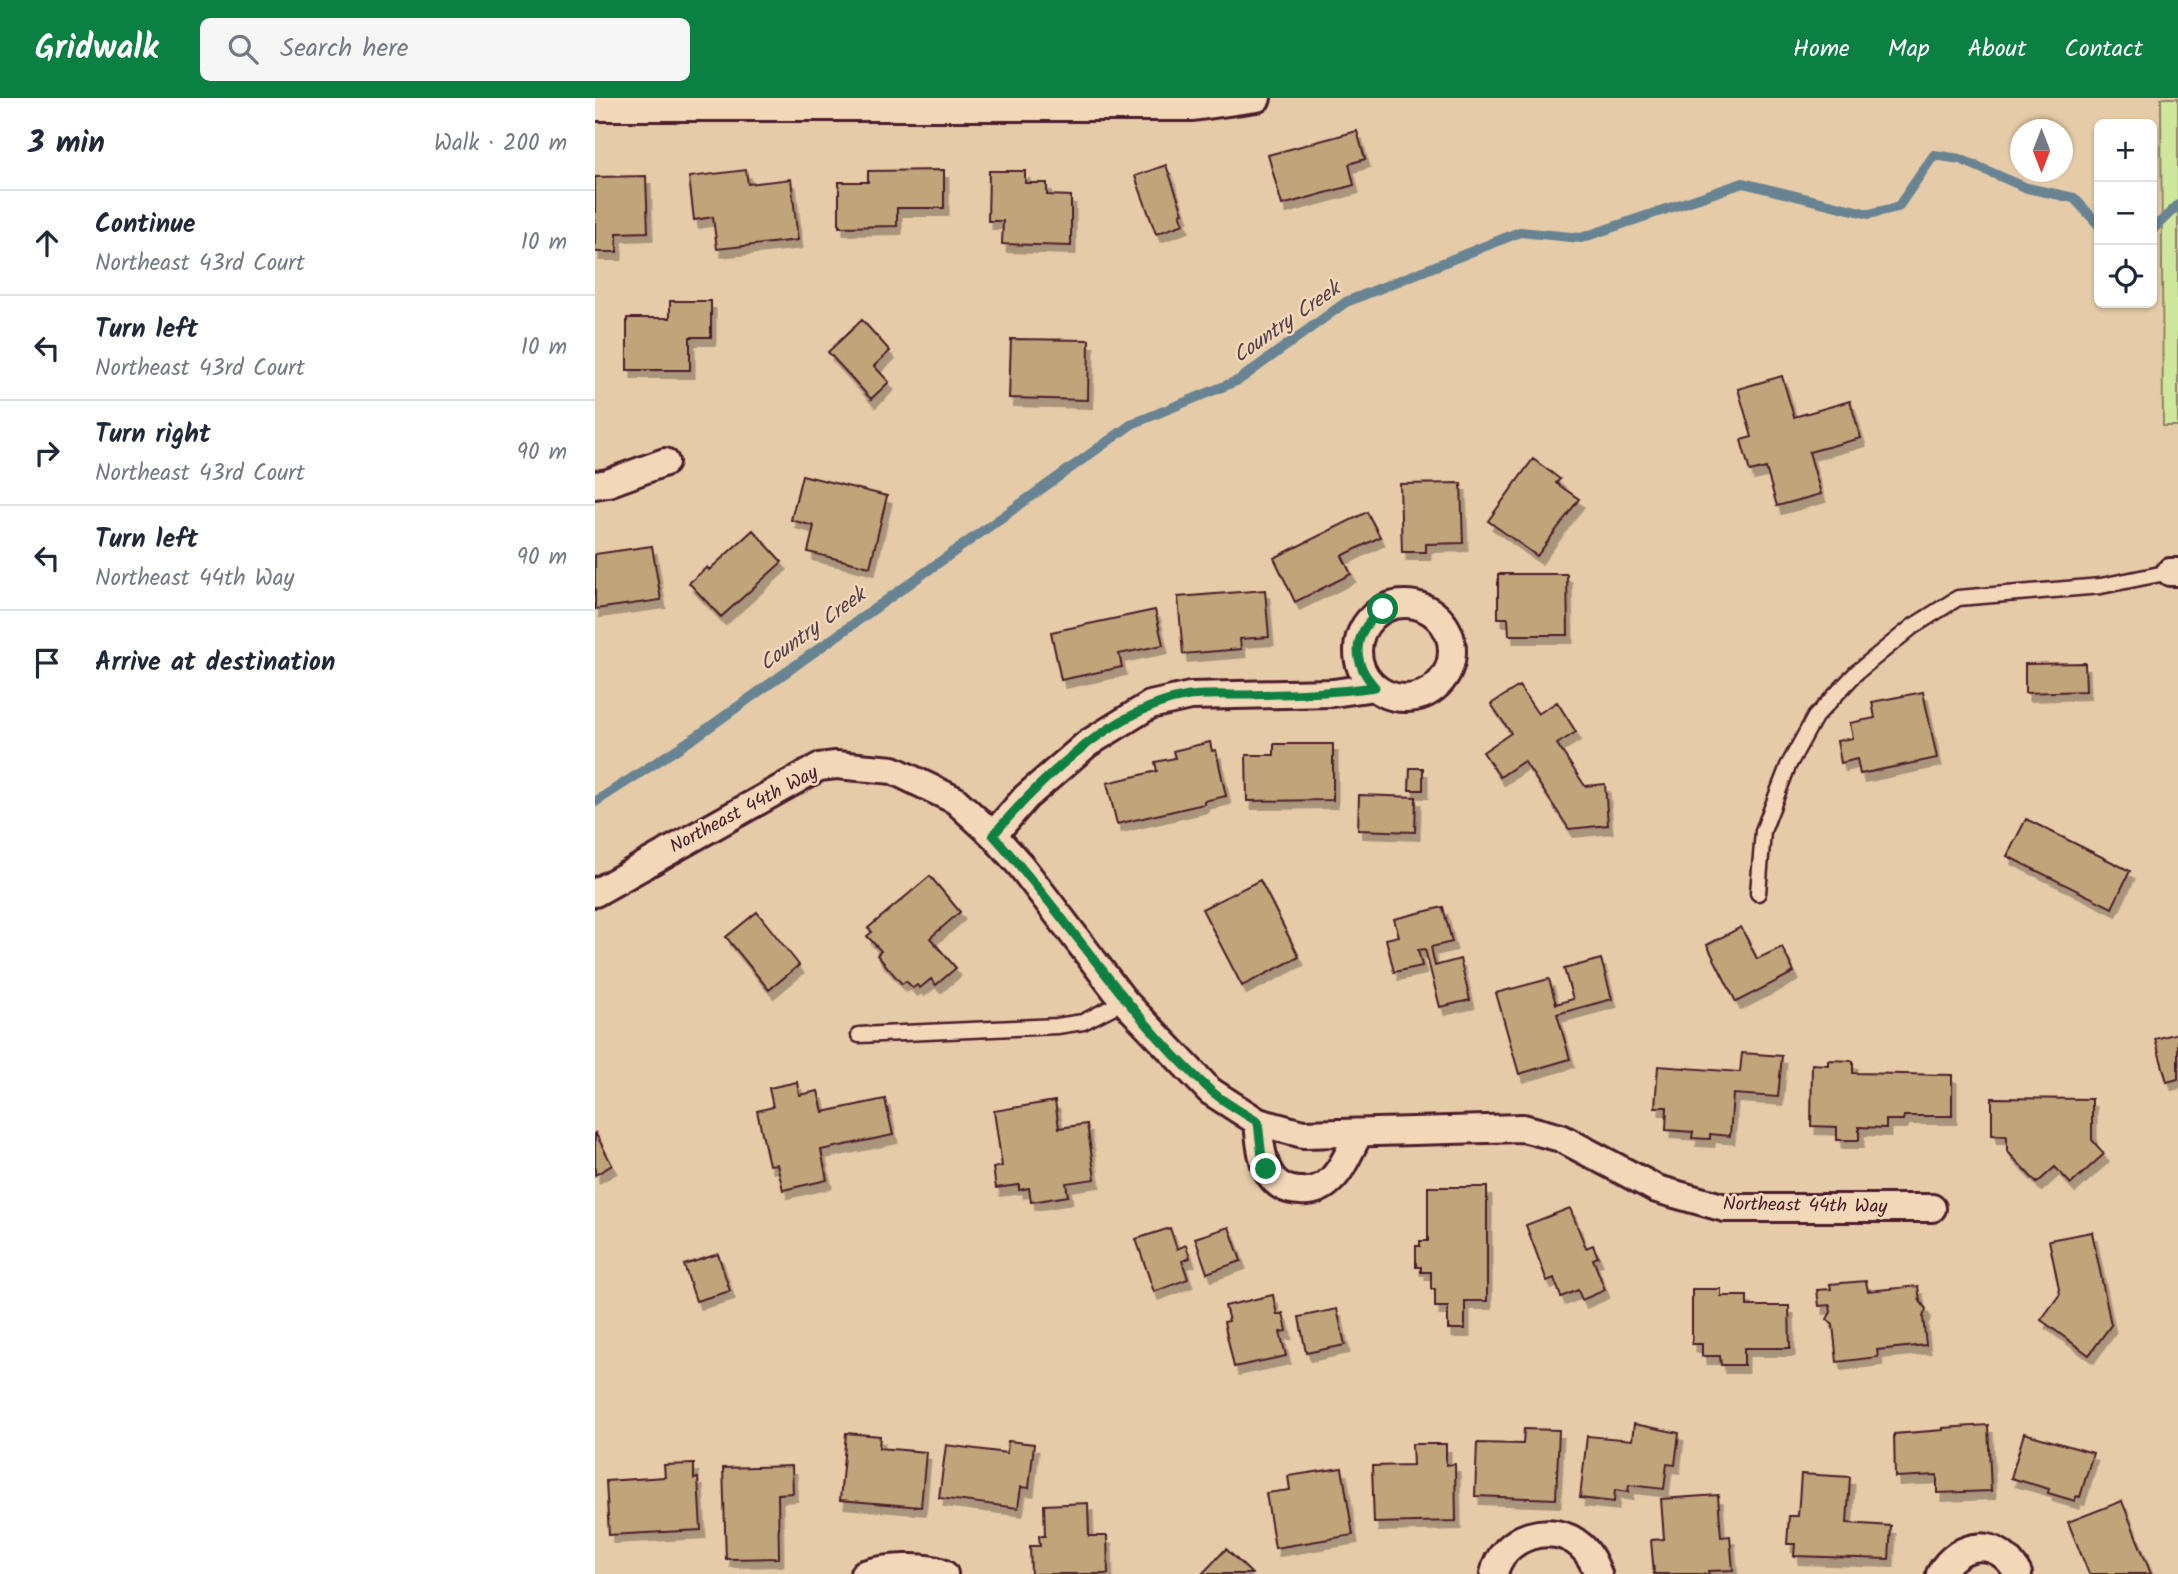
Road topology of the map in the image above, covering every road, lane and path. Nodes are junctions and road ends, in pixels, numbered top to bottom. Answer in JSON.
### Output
{"nodes":[{"id":1,"x":1257,"y":98,"type":"edge"},
{"id":2,"x":595,"y":107,"type":"edge"},
{"id":3,"x":665,"y":462,"type":"dead end"},
{"id":4,"x":595,"y":485,"type":"edge"},
{"id":5,"x":2174,"y":572,"type":"edge"},
{"id":6,"x":1375,"y":687,"type":"dead end"},
{"id":7,"x":993,"y":835,"type":"junction"},
{"id":8,"x":595,"y":892,"type":"edge"},
{"id":9,"x":1758,"y":893,"type":"dead end"},
{"id":10,"x":1124,"y":1001,"type":"junction"},
{"id":11,"x":859,"y":1035,"type":"dead end"},
{"id":12,"x":1258,"y":1122,"type":"junction"},
{"id":13,"x":1359,"y":1134,"type":"junction"},
{"id":14,"x":1933,"y":1208,"type":"dead end"},
{"id":15,"x":864,"y":1574,"type":"edge"},
{"id":16,"x":944,"y":1574,"type":"edge"},
{"id":17,"x":1494,"y":1574,"type":"edge"},
{"id":18,"x":1598,"y":1574,"type":"edge"},
{"id":19,"x":1940,"y":1574,"type":"edge"},
{"id":20,"x":2018,"y":1574,"type":"edge"}],
"edges":[{"from":1,"to":2,"type":"street"},
{"from":3,"to":4,"type":"street"},
{"from":5,"to":9,"type":"lane"},
{"from":6,"to":7,"type":"street"},
{"from":7,"to":8,"type":"street","name":"Northeast 44th Way"},
{"from":7,"to":10,"type":"street","name":"Northeast 44th Way"},
{"from":10,"to":11,"type":"lane"},
{"from":10,"to":12,"type":"street","name":"Northeast 44th Way"},
{"from":12,"to":13,"type":"street","name":"Northeast 44th Way"},
{"from":12,"to":13,"type":"street"},
{"from":13,"to":14,"type":"street","name":"Northeast 44th Way"},
{"from":15,"to":16,"type":"street"},
{"from":17,"to":18,"type":"street"},
{"from":19,"to":20,"type":"street"}]}
